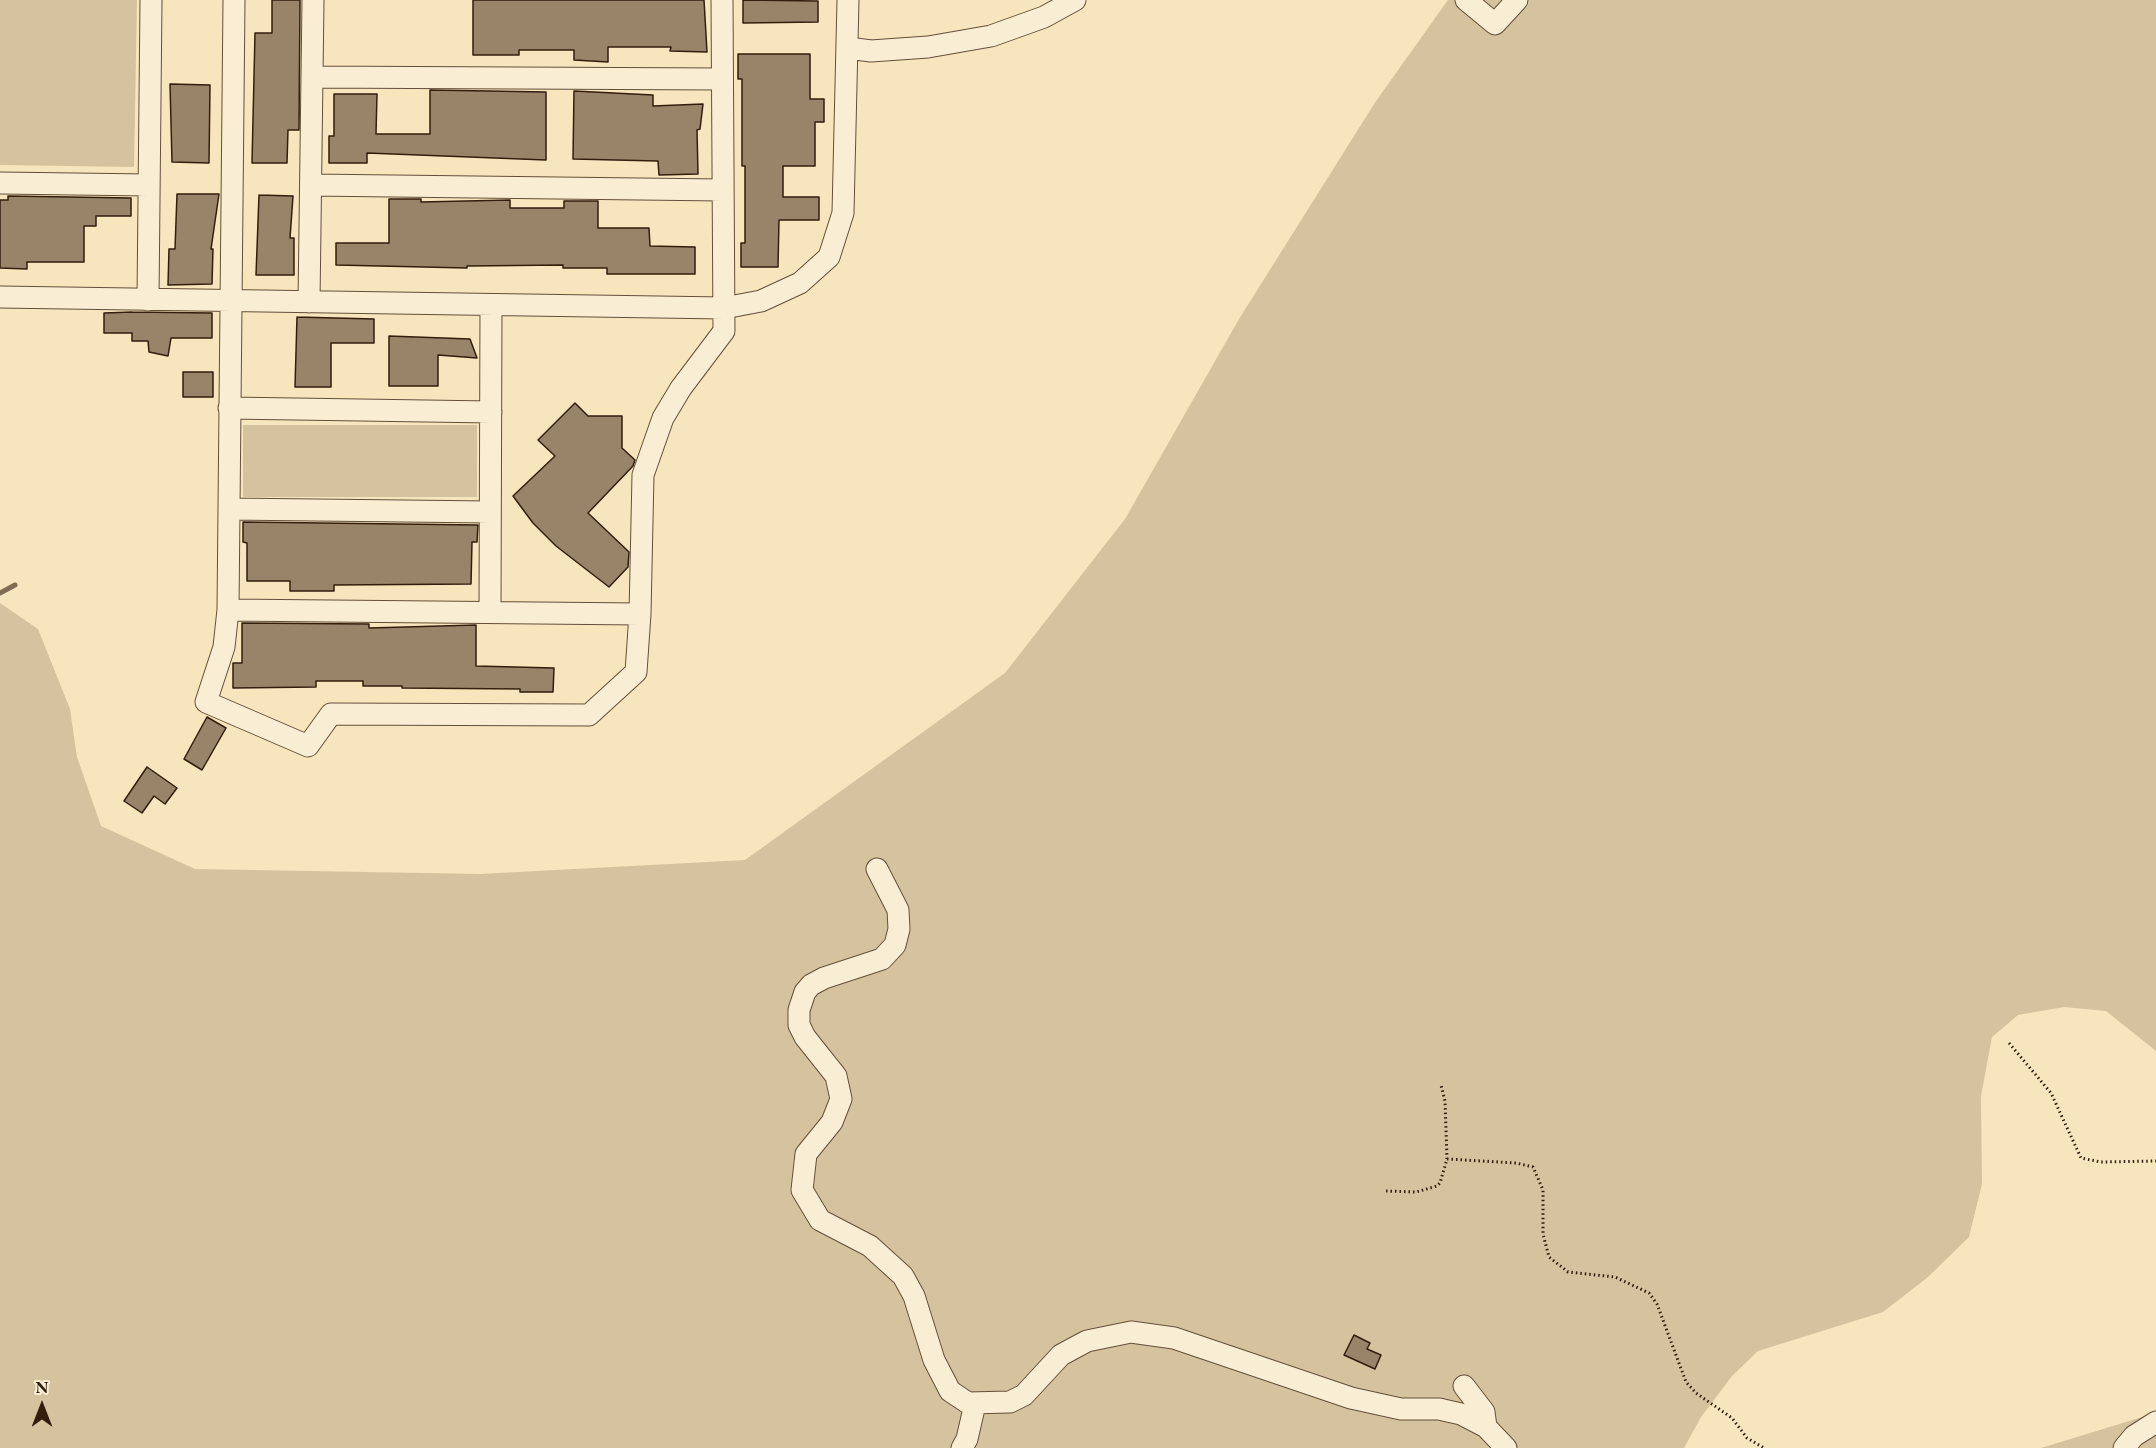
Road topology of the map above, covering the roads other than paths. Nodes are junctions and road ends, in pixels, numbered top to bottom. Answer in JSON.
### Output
{"nodes":[{"id":1,"x":151,"y":0,"type":"edge"},
{"id":2,"x":234,"y":0,"type":"edge"},
{"id":3,"x":313,"y":0,"type":"edge"},
{"id":4,"x":722,"y":0,"type":"edge"},
{"id":5,"x":848,"y":0,"type":"edge"},
{"id":6,"x":1075,"y":0,"type":"edge"},
{"id":7,"x":1466,"y":0,"type":"edge"},
{"id":8,"x":1517,"y":0,"type":"edge"},
{"id":9,"x":848,"y":48,"type":"junction"},
{"id":10,"x":312,"y":77,"type":"junction"},
{"id":11,"x":721,"y":79,"type":"junction"},
{"id":12,"x":0,"y":183,"type":"edge"},
{"id":13,"x":149,"y":185,"type":"junction"},
{"id":14,"x":311,"y":185,"type":"junction"},
{"id":15,"x":722,"y":189,"type":"junction"},
{"id":16,"x":0,"y":297,"type":"edge"},
{"id":17,"x":148,"y":300,"type":"junction"},
{"id":18,"x":230,"y":301,"type":"junction"},
{"id":19,"x":309,"y":302,"type":"junction"},
{"id":20,"x":491,"y":305,"type":"junction"},
{"id":21,"x":724,"y":308,"type":"junction"},
{"id":22,"x":229,"y":408,"type":"junction"},
{"id":23,"x":490,"y":412,"type":"junction"},
{"id":24,"x":229,"y":508,"type":"junction"},
{"id":25,"x":490,"y":512,"type":"junction"},
{"id":26,"x":228,"y":610,"type":"junction"},
{"id":27,"x":490,"y":611,"type":"junction"},
{"id":28,"x":640,"y":614,"type":"junction"},
{"id":29,"x":877,"y":869,"type":"dead end"},
{"id":30,"x":1464,"y":1386,"type":"dead end"},
{"id":31,"x":975,"y":1404,"type":"junction"},
{"id":32,"x":2156,"y":1422,"type":"edge"},
{"id":33,"x":1486,"y":1427,"type":"junction"},
{"id":34,"x":962,"y":1448,"type":"edge"},
{"id":35,"x":1506,"y":1448,"type":"edge"},
{"id":36,"x":2124,"y":1448,"type":"edge"}],
"edges":[{"from":1,"to":13,"type":"street"},
{"from":2,"to":18,"type":"street"},
{"from":3,"to":10,"type":"street"},
{"from":4,"to":11,"type":"street"},
{"from":5,"to":9,"type":"street"},
{"from":6,"to":9,"type":"street"},
{"from":7,"to":8,"type":"street"},
{"from":9,"to":21,"type":"street"},
{"from":10,"to":11,"type":"street"},
{"from":10,"to":14,"type":"street"},
{"from":11,"to":15,"type":"street"},
{"from":12,"to":13,"type":"street"},
{"from":13,"to":17,"type":"street"},
{"from":14,"to":15,"type":"street"},
{"from":14,"to":19,"type":"street"},
{"from":15,"to":21,"type":"street"},
{"from":16,"to":17,"type":"street"},
{"from":17,"to":18,"type":"street"},
{"from":18,"to":19,"type":"street"},
{"from":18,"to":22,"type":"street"},
{"from":19,"to":20,"type":"street"},
{"from":20,"to":21,"type":"street"},
{"from":20,"to":23,"type":"street"},
{"from":21,"to":28,"type":"street"},
{"from":22,"to":23,"type":"street"},
{"from":22,"to":24,"type":"street"},
{"from":23,"to":25,"type":"street"},
{"from":24,"to":25,"type":"street"},
{"from":24,"to":26,"type":"street"},
{"from":25,"to":27,"type":"street"},
{"from":26,"to":27,"type":"street"},
{"from":26,"to":28,"type":"street"},
{"from":27,"to":28,"type":"street"},
{"from":29,"to":31,"type":"street"},
{"from":30,"to":33,"type":"street"},
{"from":31,"to":33,"type":"street"},
{"from":31,"to":34,"type":"street"},
{"from":32,"to":36,"type":"street"},
{"from":33,"to":35,"type":"street"}]}
